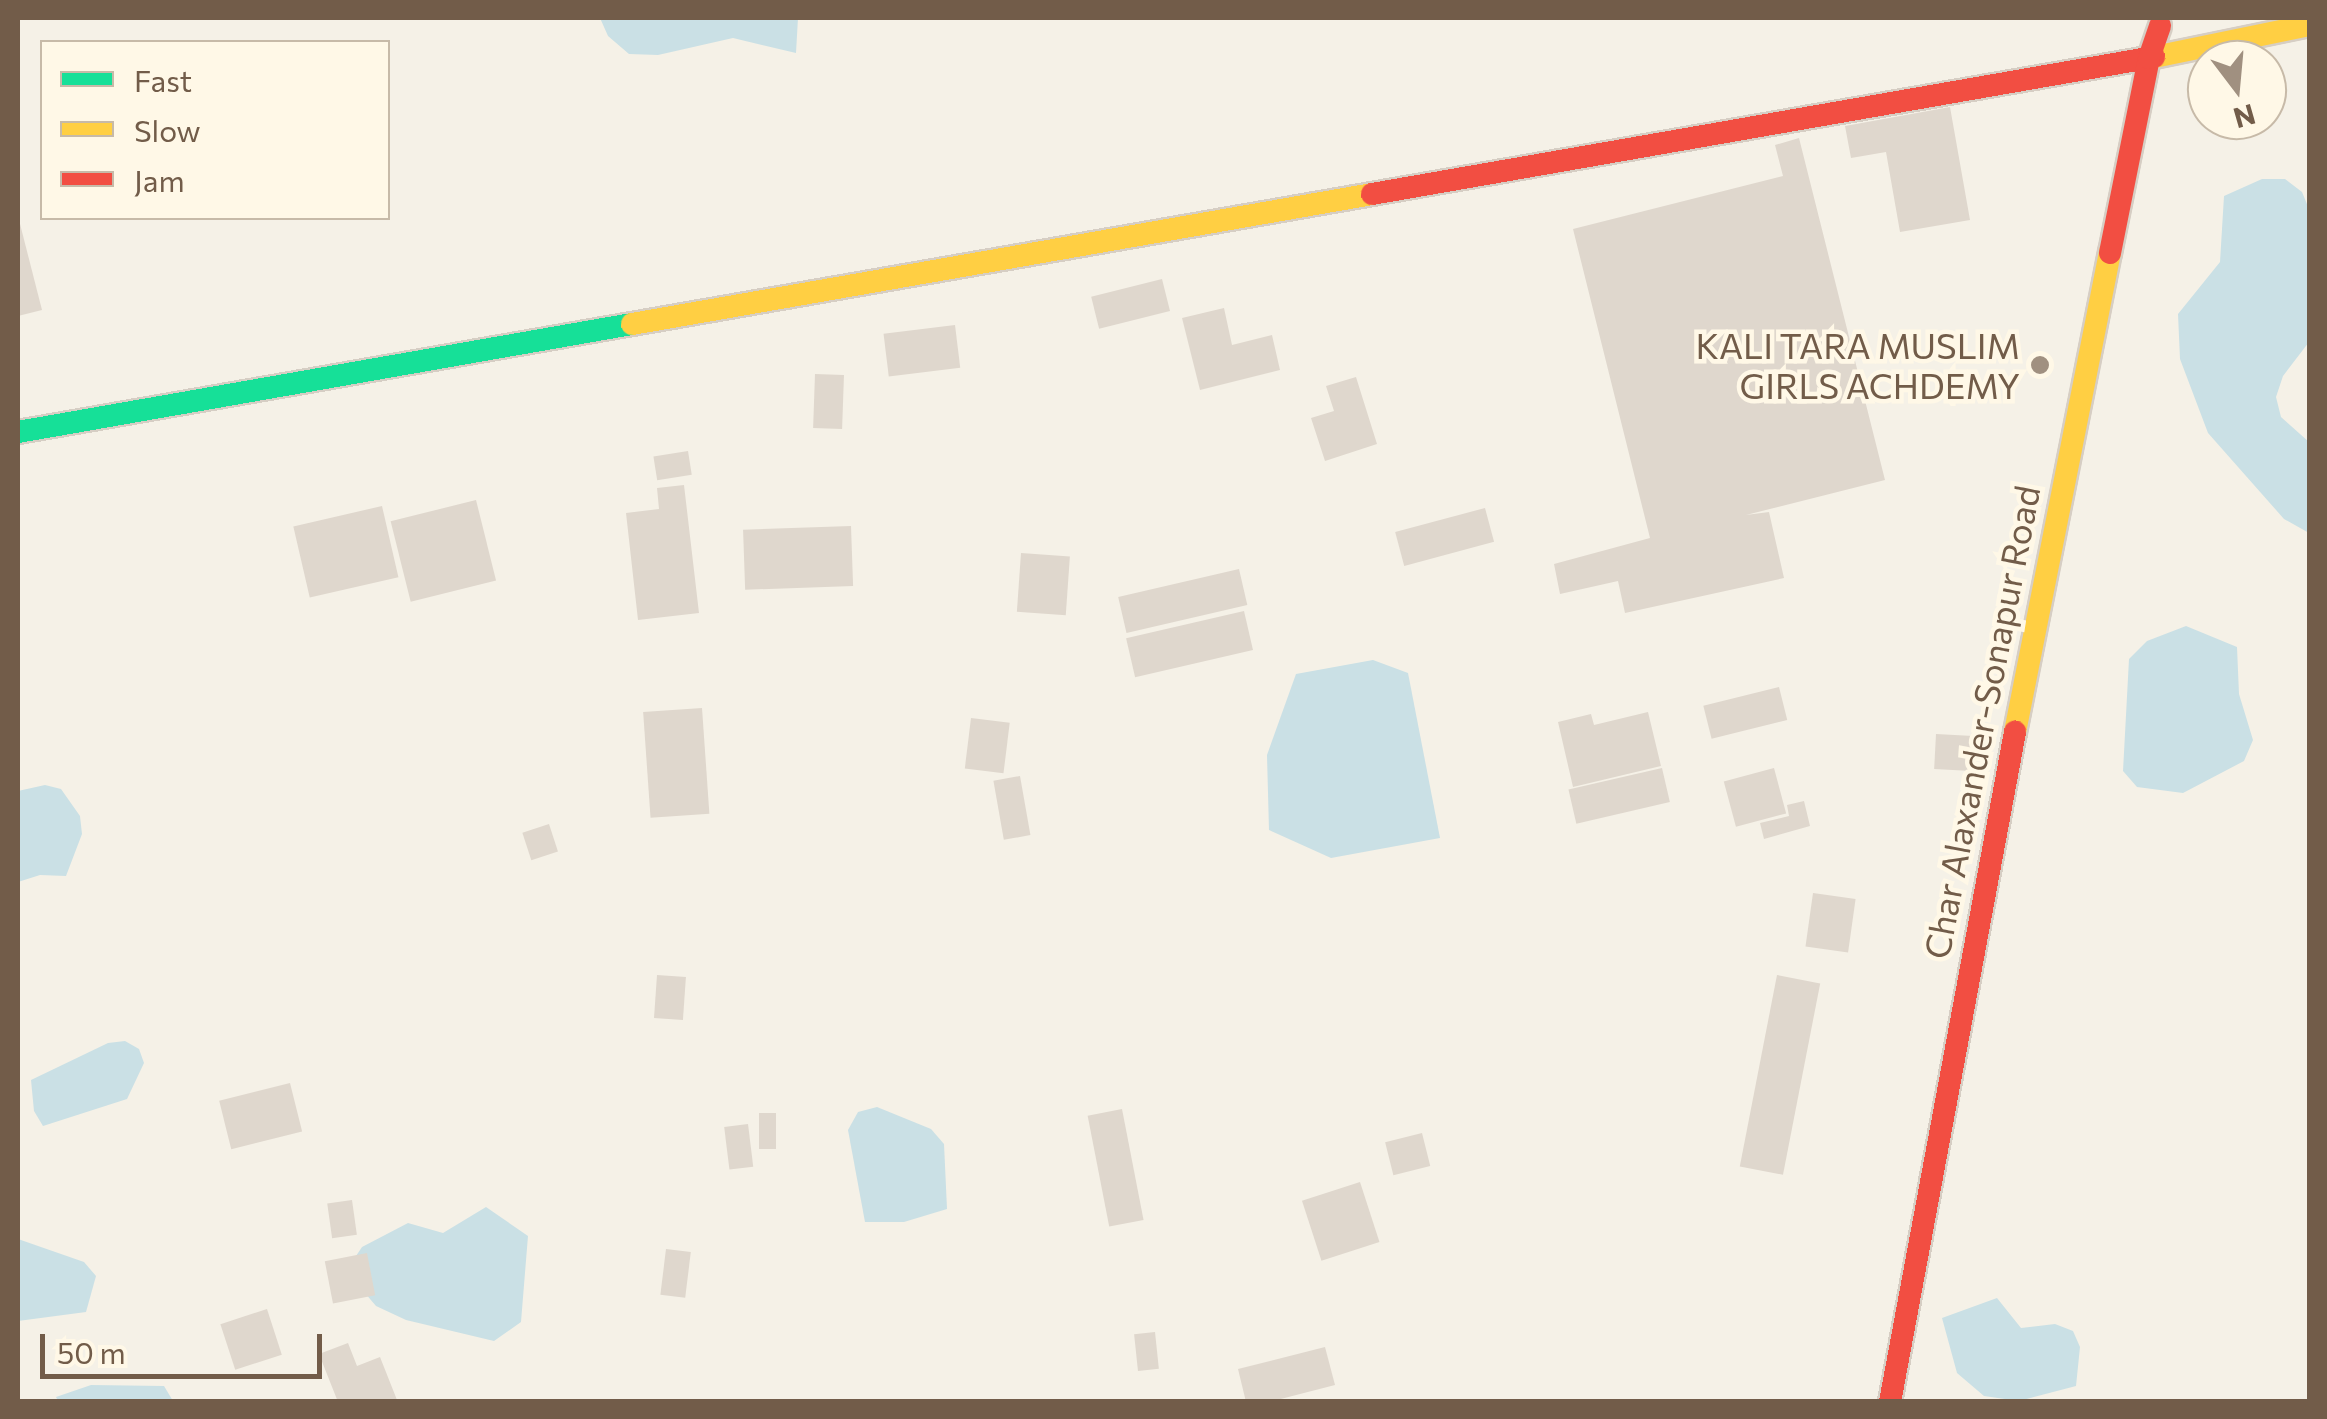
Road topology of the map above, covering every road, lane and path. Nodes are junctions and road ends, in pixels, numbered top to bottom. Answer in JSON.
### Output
{"nodes":[{"id":1,"x":2163,"y":18,"type":"edge"},
{"id":2,"x":2310,"y":25,"type":"edge"},
{"id":3,"x":2149,"y":58,"type":"junction"},
{"id":4,"x":18,"y":432,"type":"edge"},
{"id":5,"x":1890,"y":1402,"type":"edge"}],
"edges":[{"from":1,"to":3,"type":"street","name":"Char Alaxander-Sonapur Road"},
{"from":2,"to":3,"type":"street"},
{"from":3,"to":4,"type":"street"},
{"from":3,"to":5,"type":"street","name":"Char Alaxander-Sonapur Road"}]}
